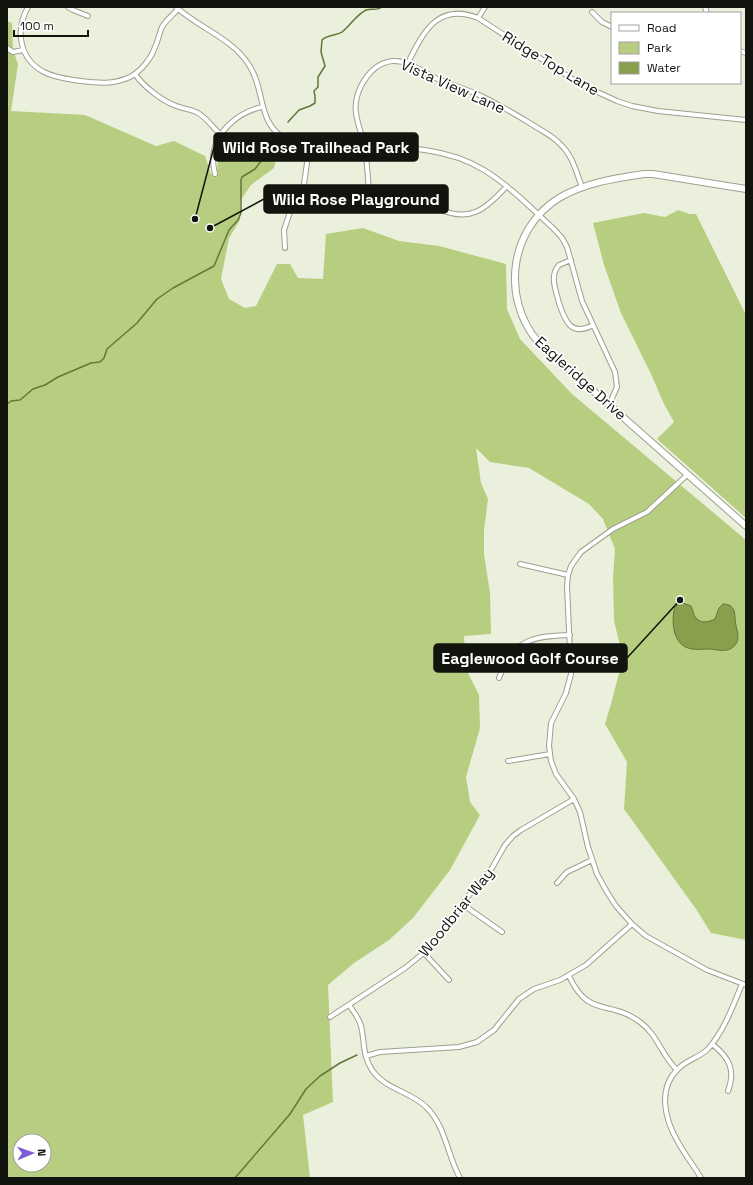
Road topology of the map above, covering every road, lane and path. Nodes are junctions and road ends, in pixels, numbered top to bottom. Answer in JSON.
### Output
{"nodes":[{"id":1,"x":28,"y":7,"type":"edge"},
{"id":2,"x":68,"y":7,"type":"edge"},
{"id":3,"x":485,"y":7,"type":"edge"},
{"id":4,"x":177,"y":8,"type":"edge"},
{"id":5,"x":592,"y":12,"type":"dead end"},
{"id":6,"x":88,"y":16,"type":"dead end"},
{"id":7,"x":478,"y":18,"type":"junction"},
{"id":8,"x":611,"y":26,"type":"edge"},
{"id":9,"x":7,"y":48,"type":"edge"},
{"id":10,"x":23,"y":50,"type":"junction"},
{"id":11,"x":408,"y":63,"type":"junction"},
{"id":12,"x":135,"y":74,"type":"junction"},
{"id":13,"x":262,"y":107,"type":"junction"},
{"id":14,"x":746,"y":120,"type":"edge"},
{"id":15,"x":221,"y":135,"type":"junction"},
{"id":16,"x":364,"y":147,"type":"junction"},
{"id":17,"x":309,"y":149,"type":"junction"},
{"id":18,"x":214,"y":174,"type":"dead end"},
{"id":19,"x":506,"y":187,"type":"junction"},
{"id":20,"x":582,"y":187,"type":"junction"},
{"id":21,"x":746,"y":189,"type":"edge"},
{"id":22,"x":369,"y":193,"type":"dead end"},
{"id":23,"x":439,"y":208,"type":"dead end"},
{"id":24,"x":538,"y":216,"type":"junction"},
{"id":25,"x":285,"y":248,"type":"dead end"},
{"id":26,"x":571,"y":260,"type":"junction"},
{"id":27,"x":592,"y":325,"type":"junction"},
{"id":28,"x":609,"y":405,"type":"junction"},
{"id":29,"x":687,"y":475,"type":"junction"},
{"id":30,"x":746,"y":526,"type":"edge"},
{"id":31,"x":520,"y":564,"type":"dead end"},
{"id":32,"x":568,"y":575,"type":"junction"},
{"id":33,"x":570,"y":635,"type":"junction"},
{"id":34,"x":498,"y":678,"type":"dead end"},
{"id":35,"x":550,"y":754,"type":"junction"},
{"id":36,"x":508,"y":761,"type":"dead end"},
{"id":37,"x":574,"y":799,"type":"junction"},
{"id":38,"x":592,"y":860,"type":"junction"},
{"id":39,"x":557,"y":883,"type":"dead end"},
{"id":40,"x":462,"y":904,"type":"junction"},
{"id":41,"x":632,"y":924,"type":"junction"},
{"id":42,"x":502,"y":932,"type":"dead end"},
{"id":43,"x":424,"y":953,"type":"junction"},
{"id":44,"x":569,"y":976,"type":"junction"},
{"id":45,"x":449,"y":980,"type":"dead end"},
{"id":46,"x":744,"y":985,"type":"edge"},
{"id":47,"x":349,"y":1005,"type":"junction"},
{"id":48,"x":330,"y":1017,"type":"dead end"},
{"id":49,"x":712,"y":1044,"type":"junction"},
{"id":50,"x":366,"y":1056,"type":"junction"},
{"id":51,"x":677,"y":1070,"type":"junction"},
{"id":52,"x":728,"y":1090,"type":"dead end"},
{"id":53,"x":460,"y":1178,"type":"edge"},
{"id":54,"x":701,"y":1178,"type":"edge"}],
"edges":[{"from":1,"to":10,"type":"street"},
{"from":2,"to":6,"type":"street"},
{"from":3,"to":7,"type":"street"},
{"from":4,"to":12,"type":"street"},
{"from":4,"to":13,"type":"street"},
{"from":5,"to":8,"type":"street"},
{"from":7,"to":11,"type":"street","name":"Ridge Top Lane"},
{"from":7,"to":14,"type":"street","name":"Ridge Top Lane"},
{"from":9,"to":10,"type":"street"},
{"from":10,"to":12,"type":"street"},
{"from":11,"to":16,"type":"street","name":"Vista View Lane"},
{"from":11,"to":20,"type":"street","name":"Vista View Lane"},
{"from":12,"to":15,"type":"street"},
{"from":13,"to":15,"type":"street"},
{"from":13,"to":17,"type":"street"},
{"from":15,"to":18,"type":"street"},
{"from":16,"to":17,"type":"street"},
{"from":16,"to":19,"type":"street"},
{"from":16,"to":22,"type":"street","name":"Vista View Lane"},
{"from":17,"to":25,"type":"street"},
{"from":19,"to":23,"type":"street"},
{"from":19,"to":24,"type":"street"},
{"from":20,"to":21,"type":"main road","name":"Eagleridge Drive"},
{"from":20,"to":24,"type":"main road","name":"Eagleridge Drive"},
{"from":24,"to":26,"type":"street"},
{"from":24,"to":28,"type":"main road","name":"Eagleridge Drive"},
{"from":26,"to":27,"type":"street"},
{"from":26,"to":27,"type":"street"},
{"from":27,"to":28,"type":"street"},
{"from":28,"to":29,"type":"main road","name":"Eagleridge Drive"},
{"from":29,"to":30,"type":"main road","name":"Eagleridge Drive"},
{"from":29,"to":32,"type":"street"},
{"from":31,"to":32,"type":"street"},
{"from":32,"to":33,"type":"street"},
{"from":33,"to":34,"type":"street"},
{"from":33,"to":35,"type":"street"},
{"from":35,"to":36,"type":"street"},
{"from":35,"to":37,"type":"street"},
{"from":37,"to":38,"type":"street"},
{"from":37,"to":40,"type":"street","name":"Woodbriar Way"},
{"from":38,"to":39,"type":"street"},
{"from":38,"to":41,"type":"street"},
{"from":40,"to":42,"type":"street"},
{"from":40,"to":43,"type":"street","name":"Woodbriar Way"},
{"from":41,"to":44,"type":"street"},
{"from":41,"to":46,"type":"street"},
{"from":43,"to":45,"type":"street"},
{"from":43,"to":47,"type":"street","name":"Woodbriar Way"},
{"from":44,"to":50,"type":"street"},
{"from":44,"to":51,"type":"street"},
{"from":46,"to":49,"type":"street"},
{"from":47,"to":48,"type":"street","name":"Woodbriar Way"},
{"from":47,"to":50,"type":"street"},
{"from":49,"to":51,"type":"street"},
{"from":49,"to":52,"type":"street"},
{"from":50,"to":53,"type":"street"},
{"from":51,"to":54,"type":"street"}]}
